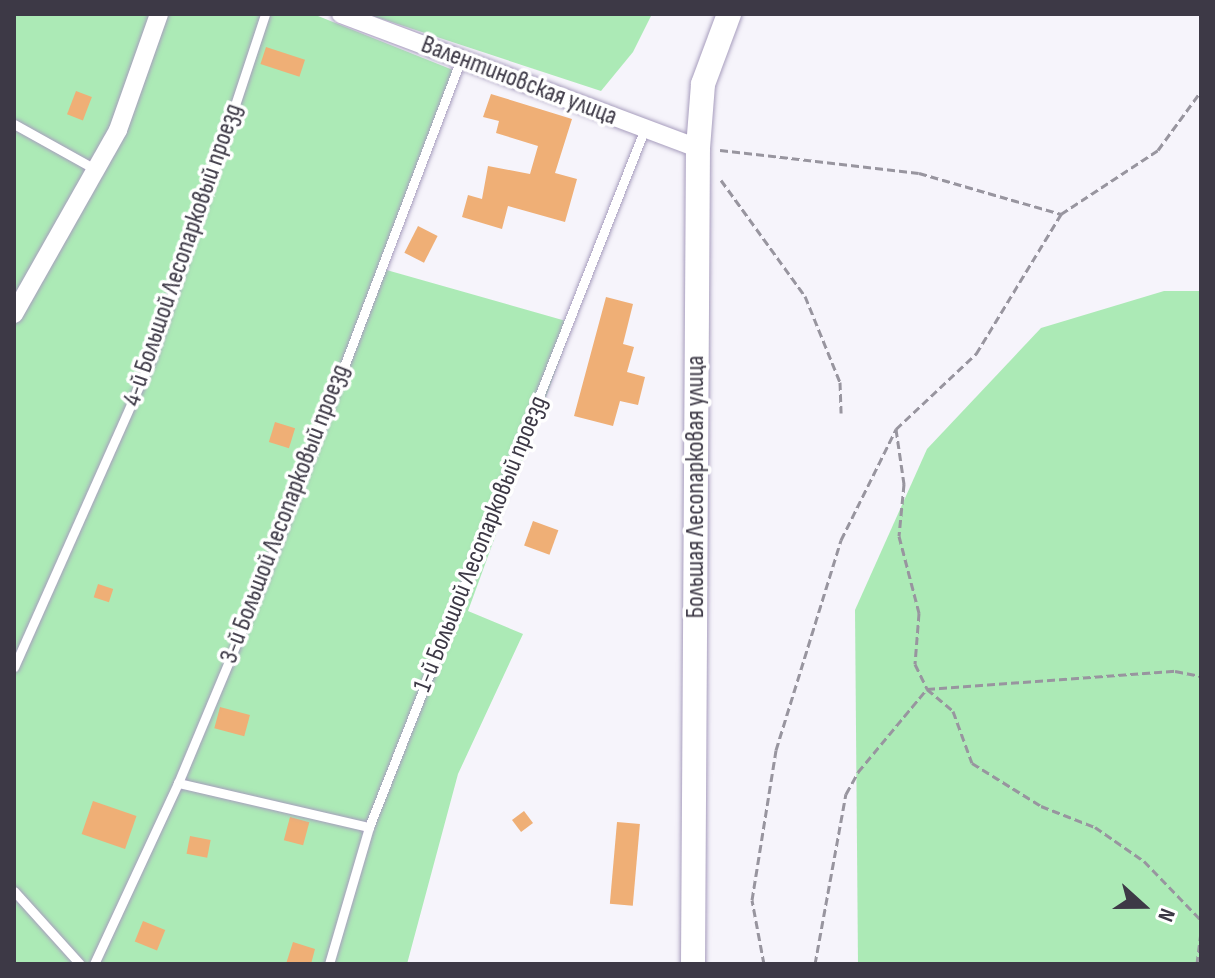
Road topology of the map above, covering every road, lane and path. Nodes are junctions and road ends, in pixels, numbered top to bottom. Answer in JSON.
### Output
{"nodes":[{"id":1,"x":159,"y":14,"type":"edge"},
{"id":2,"x":265,"y":14,"type":"edge"},
{"id":3,"x":341,"y":14,"type":"edge"},
{"id":4,"x":729,"y":14,"type":"edge"},
{"id":5,"x":462,"y":58,"type":"junction"},
{"id":6,"x":1201,"y":91,"type":"edge"},
{"id":7,"x":14,"y":124,"type":"edge"},
{"id":8,"x":645,"y":128,"type":"junction"},
{"id":9,"x":698,"y":148,"type":"junction"},
{"id":10,"x":95,"y":169,"type":"junction"},
{"id":11,"x":1061,"y":214,"type":"junction"},
{"id":12,"x":14,"y":314,"type":"edge"},
{"id":13,"x":841,"y":413,"type":"dead end"},
{"id":14,"x":896,"y":429,"type":"junction"},
{"id":15,"x":14,"y":667,"type":"edge"},
{"id":16,"x":1201,"y":676,"type":"edge"},
{"id":17,"x":927,"y":689,"type":"junction"},
{"id":18,"x":178,"y":783,"type":"junction"},
{"id":19,"x":369,"y":827,"type":"junction"},
{"id":20,"x":14,"y":891,"type":"edge"},
{"id":21,"x":1201,"y":920,"type":"edge"},
{"id":22,"x":1201,"y":930,"type":"edge"},
{"id":23,"x":80,"y":964,"type":"edge"},
{"id":24,"x":94,"y":964,"type":"edge"},
{"id":25,"x":329,"y":964,"type":"edge"},
{"id":26,"x":693,"y":964,"type":"edge"},
{"id":27,"x":764,"y":964,"type":"edge"},
{"id":28,"x":815,"y":964,"type":"edge"},
{"id":29,"x":1197,"y":964,"type":"edge"}],
"edges":[{"from":1,"to":10,"type":"street"},
{"from":2,"to":15,"type":"lane","name":"4-й Большой Лесопарковый проезд"},
{"from":3,"to":5,"type":"street","name":"Валентиновская улица"},
{"from":4,"to":9,"type":"main road","name":"Большая Лесопарковая улица"},
{"from":5,"to":8,"type":"street","name":"Валентиновская улица"},
{"from":5,"to":18,"type":"lane","name":"3-й Большой Лесопарковый проезд"},
{"from":6,"to":11,"type":"path"},
{"from":7,"to":10,"type":"lane"},
{"from":8,"to":9,"type":"street","name":"Валентиновская улица"},
{"from":8,"to":19,"type":"lane","name":"1-й Большой Лесопарковый проезд"},
{"from":9,"to":11,"type":"path"},
{"from":9,"to":13,"type":"path"},
{"from":9,"to":26,"type":"main road","name":"Большая Лесопарковая улица"},
{"from":10,"to":12,"type":"street"},
{"from":11,"to":14,"type":"path"},
{"from":14,"to":17,"type":"path"},
{"from":14,"to":27,"type":"path"},
{"from":16,"to":17,"type":"path"},
{"from":17,"to":21,"type":"path"},
{"from":17,"to":28,"type":"path"},
{"from":18,"to":19,"type":"lane"},
{"from":18,"to":24,"type":"lane","name":"3-й Большой Лесопарковый проезд"},
{"from":19,"to":25,"type":"lane","name":"1-й Большой Лесопарковый проезд"},
{"from":20,"to":23,"type":"lane"},
{"from":22,"to":29,"type":"path"}]}
